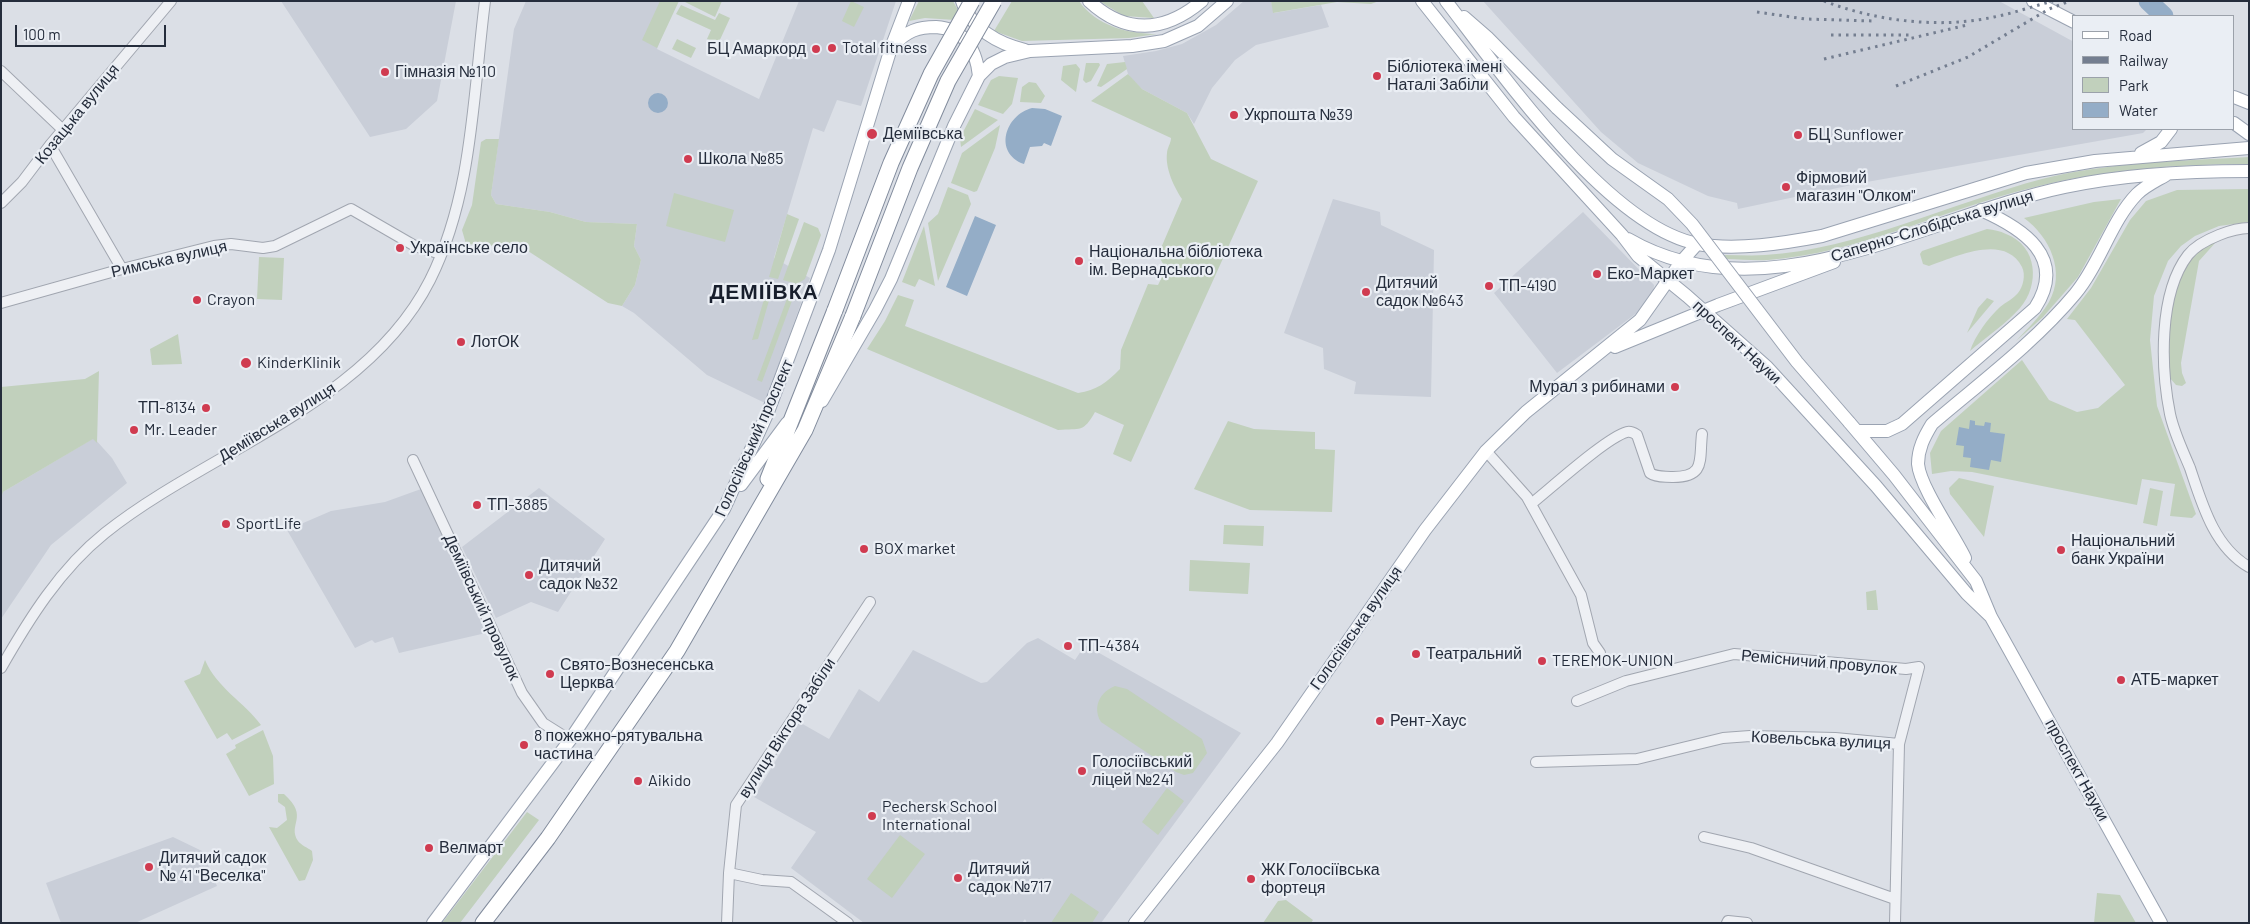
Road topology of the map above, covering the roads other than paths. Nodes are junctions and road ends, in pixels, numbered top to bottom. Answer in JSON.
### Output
{"nodes":[{"id":1,"x":165,"y":1,"type":"edge"},
{"id":2,"x":485,"y":1,"type":"edge"},
{"id":3,"x":909,"y":1,"type":"edge"},
{"id":4,"x":962,"y":1,"type":"edge"},
{"id":5,"x":972,"y":1,"type":"edge"},
{"id":6,"x":994,"y":1,"type":"edge"},
{"id":7,"x":1089,"y":1,"type":"edge"},
{"id":8,"x":1202,"y":1,"type":"edge"},
{"id":9,"x":1227,"y":1,"type":"edge"},
{"id":10,"x":1422,"y":1,"type":"edge"},
{"id":11,"x":2034,"y":1,"type":"edge"},
{"id":12,"x":170,"y":2,"type":"edge"},
{"id":13,"x":1446,"y":2,"type":"edge"},
{"id":14,"x":2072,"y":21,"type":"edge"},
{"id":15,"x":892,"y":48,"type":"junction"},
{"id":16,"x":1030,"y":51,"type":"junction"},
{"id":17,"x":1,"y":71,"type":"edge"},
{"id":18,"x":979,"y":76,"type":"junction"},
{"id":19,"x":2235,"y":97,"type":"edge"},
{"id":20,"x":2249,"y":102,"type":"edge"},
{"id":21,"x":2235,"y":124,"type":"edge"},
{"id":22,"x":62,"y":130,"type":"junction"},
{"id":23,"x":2170,"y":130,"type":"edge"},
{"id":24,"x":2249,"y":134,"type":"edge"},
{"id":25,"x":50,"y":145,"type":"junction"},
{"id":26,"x":2249,"y":148,"type":"edge"},
{"id":27,"x":2133,"y":157,"type":"junction"},
{"id":28,"x":2249,"y":171,"type":"edge"},
{"id":29,"x":2168,"y":173,"type":"junction"},
{"id":30,"x":1,"y":203,"type":"edge"},
{"id":31,"x":1981,"y":210,"type":"junction"},
{"id":32,"x":2249,"y":228,"type":"edge"},
{"id":33,"x":1622,"y":235,"type":"junction"},
{"id":34,"x":1697,"y":244,"type":"junction"},
{"id":35,"x":1851,"y":253,"type":"junction"},
{"id":36,"x":441,"y":254,"type":"junction"},
{"id":37,"x":1681,"y":262,"type":"junction"},
{"id":38,"x":122,"y":269,"type":"junction"},
{"id":39,"x":1669,"y":281,"type":"junction"},
{"id":40,"x":1,"y":303,"type":"edge"},
{"id":41,"x":1703,"y":310,"type":"junction"},
{"id":42,"x":1599,"y":354,"type":"junction"},
{"id":43,"x":797,"y":408,"type":"junction"},
{"id":44,"x":1853,"y":426,"type":"junction"},
{"id":45,"x":805,"y":430,"type":"junction"},
{"id":46,"x":1702,"y":434,"type":"dead end"},
{"id":47,"x":1486,"y":451,"type":"junction"},
{"id":48,"x":413,"y":460,"type":"dead end"},
{"id":49,"x":1532,"y":504,"type":"junction"},
{"id":50,"x":724,"y":509,"type":"junction"},
{"id":51,"x":744,"y":538,"type":"junction"},
{"id":52,"x":2249,"y":567,"type":"edge"},
{"id":53,"x":1976,"y":581,"type":"junction"},
{"id":54,"x":870,"y":602,"type":"dead end"},
{"id":55,"x":1991,"y":617,"type":"junction"},
{"id":56,"x":1600,"y":653,"type":"dead end"},
{"id":57,"x":1,"y":668,"type":"edge"},
{"id":58,"x":1577,"y":701,"type":"dead end"},
{"id":59,"x":570,"y":740,"type":"junction"},
{"id":60,"x":1899,"y":744,"type":"junction"},
{"id":61,"x":1536,"y":762,"type":"dead end"},
{"id":62,"x":1704,"y":837,"type":"dead end"},
{"id":63,"x":729,"y":873,"type":"junction"},
{"id":64,"x":1895,"y":899,"type":"junction"},
{"id":65,"x":1728,"y":922,"type":"edge"},
{"id":66,"x":433,"y":923,"type":"edge"},
{"id":67,"x":484,"y":923,"type":"edge"},
{"id":68,"x":727,"y":923,"type":"edge"},
{"id":69,"x":848,"y":923,"type":"edge"},
{"id":70,"x":1136,"y":923,"type":"edge"},
{"id":71,"x":1747,"y":923,"type":"edge"},
{"id":72,"x":1895,"y":923,"type":"edge"},
{"id":73,"x":2161,"y":923,"type":"edge"}],
"edges":[{"from":1,"to":12,"type":"street"},
{"from":2,"to":36,"type":"street","name":"Деміївська вулиця"},
{"from":3,"to":15,"type":"main road","name":"Голосіївський проспект"},
{"from":4,"to":16,"type":"main road"},
{"from":5,"to":43,"type":"highway","name":"Голосіївський проспект","bridge":true},
{"from":6,"to":45,"type":"highway","name":"Голосіївський проспект","bridge":true},
{"from":7,"to":8,"type":"main road"},
{"from":9,"to":16,"type":"main road"},
{"from":10,"to":33,"type":"main road","name":"проспект Науки"},
{"from":11,"to":14,"type":"main road"},
{"from":12,"to":22,"type":"street","name":"Козацька вулиця"},
{"from":13,"to":34,"type":"main road","name":"проспект Науки"},
{"from":13,"to":44,"type":"main road","name":"проспект Науки","bridge":true},
{"from":15,"to":18,"type":"main road"},
{"from":15,"to":50,"type":"main road","name":"Голосіївський проспект"},
{"from":16,"to":18,"type":"main road"},
{"from":17,"to":22,"type":"street"},
{"from":18,"to":45,"type":"main road"},
{"from":19,"to":20,"type":"main road"},
{"from":21,"to":24,"type":"main road"},
{"from":22,"to":25,"type":"street","name":"Козацька вулиця"},
{"from":23,"to":27,"type":"main road"},
{"from":25,"to":30,"type":"street","name":"Козацька вулиця"},
{"from":25,"to":38,"type":"street"},
{"from":26,"to":27,"type":"main road","name":"Саперно-Слобідська вулиця"},
{"from":27,"to":34,"type":"main road","name":"Саперно-Слобідська вулиця"},
{"from":28,"to":29,"type":"main road","name":"Саперно-Слобідська вулиця"},
{"from":29,"to":31,"type":"main road","name":"Саперно-Слобідська вулиця"},
{"from":29,"to":53,"type":"main road"},
{"from":31,"to":35,"type":"main road","name":"Саперно-Слобідська вулиця"},
{"from":31,"to":44,"type":"main road"},
{"from":32,"to":52,"type":"street"},
{"from":33,"to":37,"type":"main road","name":"Саперно-Слобідська вулиця"},
{"from":33,"to":39,"type":"main road","name":"проспект Науки"},
{"from":34,"to":37,"type":"main road","name":"Голосіївська вулиця"},
{"from":35,"to":37,"type":"main road","name":"Саперно-Слобідська вулиця"},
{"from":35,"to":41,"type":"main road","name":"Голосіївська вулиця"},
{"from":36,"to":38,"type":"street","name":"Римська вулиця"},
{"from":36,"to":57,"type":"street","name":"Деміївська вулиця"},
{"from":37,"to":39,"type":"main road","name":"Голосіївська вулиця"},
{"from":38,"to":40,"type":"street","name":"Римська вулиця"},
{"from":39,"to":41,"type":"main road","name":"проспект Науки"},
{"from":39,"to":42,"type":"main road","name":"Голосіївська вулиця"},
{"from":41,"to":42,"type":"main road","name":"Голосіївська вулиця"},
{"from":41,"to":55,"type":"main road","name":"проспект Науки"},
{"from":42,"to":47,"type":"main road","name":"Голосіївська вулиця"},
{"from":43,"to":50,"type":"main road"},
{"from":43,"to":51,"type":"highway","name":"Голосіївський проспект"},
{"from":44,"to":53,"type":"main road","name":"проспект Науки"},
{"from":45,"to":51,"type":"highway","name":"Голосіївський проспект"},
{"from":46,"to":49,"type":"street"},
{"from":47,"to":49,"type":"street"},
{"from":47,"to":70,"type":"main road","name":"Голосіївська вулиця"},
{"from":48,"to":59,"type":"street","name":"Деміївський провулок"},
{"from":49,"to":56,"type":"street"},
{"from":50,"to":59,"type":"main road","name":"Голосіївський проспект"},
{"from":51,"to":67,"type":"highway","name":"Голосіївський проспект"},
{"from":53,"to":55,"type":"main road","name":"проспект Науки"},
{"from":54,"to":63,"type":"street","name":"вулиця Віктора Забіли"},
{"from":55,"to":73,"type":"main road","name":"проспект Науки"},
{"from":58,"to":60,"type":"street","name":"Ремісничий провулок"},
{"from":59,"to":66,"type":"main road","name":"Голосіївський проспект"},
{"from":60,"to":61,"type":"street","name":"Ковельська вулиця"},
{"from":60,"to":64,"type":"street"},
{"from":62,"to":64,"type":"street"},
{"from":63,"to":68,"type":"street","name":"вулиця Віктора Забіли"},
{"from":63,"to":69,"type":"street"},
{"from":64,"to":72,"type":"street"},
{"from":65,"to":71,"type":"street"}]}
